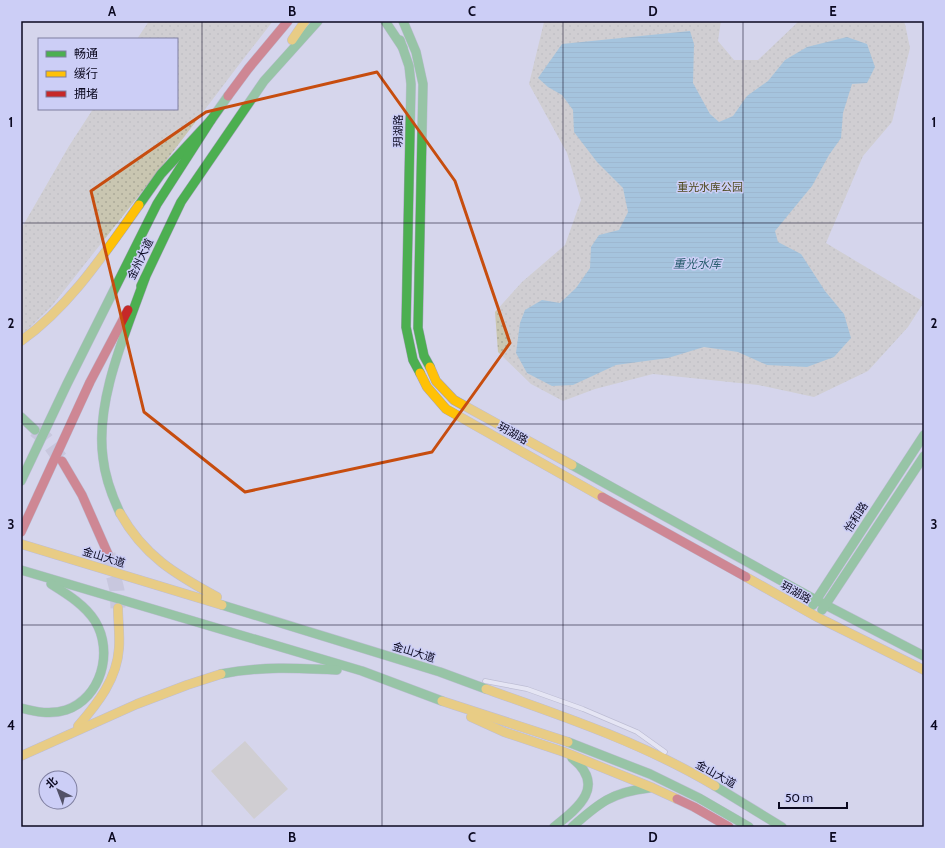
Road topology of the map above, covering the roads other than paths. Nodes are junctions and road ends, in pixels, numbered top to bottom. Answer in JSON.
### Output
{"nodes":[{"id":1,"x":288,"y":21,"type":"edge"},
{"id":2,"x":305,"y":21,"type":"edge"},
{"id":3,"x":318,"y":21,"type":"edge"},
{"id":4,"x":324,"y":21,"type":"edge"},
{"id":5,"x":385,"y":21,"type":"edge"},
{"id":6,"x":391,"y":21,"type":"edge"},
{"id":7,"x":403,"y":21,"type":"edge"},
{"id":8,"x":303,"y":39,"type":"junction"},
{"id":9,"x":403,"y":48,"type":"junction"},
{"id":10,"x":264,"y":81,"type":"junction"},
{"id":11,"x":211,"y":120,"type":"junction"},
{"id":12,"x":144,"y":278,"type":"junction"},
{"id":13,"x":21,"y":341,"type":"edge"},
{"id":14,"x":21,"y":417,"type":"edge"},
{"id":15,"x":35,"y":430,"type":"tunnel mouth"},
{"id":16,"x":924,"y":435,"type":"edge"},
{"id":17,"x":924,"y":456,"type":"edge"},
{"id":18,"x":62,"y":461,"type":"tunnel mouth"},
{"id":19,"x":21,"y":481,"type":"edge"},
{"id":20,"x":21,"y":532,"type":"edge"},
{"id":21,"x":21,"y":544,"type":"edge"},
{"id":22,"x":108,"y":554,"type":"tunnel mouth"},
{"id":23,"x":24,"y":571,"type":"edge"},
{"id":24,"x":38,"y":575,"type":"junction"},
{"id":25,"x":816,"y":600,"type":"junction"},
{"id":26,"x":826,"y":605,"type":"junction"},
{"id":27,"x":118,"y":608,"type":"tunnel mouth"},
{"id":28,"x":246,"y":612,"type":"junction"},
{"id":29,"x":808,"y":612,"type":"junction"},
{"id":30,"x":817,"y":617,"type":"junction"},
{"id":31,"x":924,"y":656,"type":"edge"},
{"id":32,"x":924,"y":670,"type":"edge"},
{"id":33,"x":362,"y":671,"type":"junction"},
{"id":34,"x":440,"y":672,"type":"junction"},
{"id":35,"x":432,"y":698,"type":"junction"},
{"id":36,"x":21,"y":708,"type":"edge"},
{"id":37,"x":73,"y":732,"type":"junction"},
{"id":38,"x":564,"y":752,"type":"junction"},
{"id":39,"x":669,"y":755,"type":"dead end"},
{"id":40,"x":21,"y":756,"type":"edge"},
{"id":41,"x":676,"y":759,"type":"dead end"},
{"id":42,"x":708,"y":782,"type":"junction"},
{"id":43,"x":653,"y":788,"type":"junction"},
{"id":44,"x":554,"y":827,"type":"edge"},
{"id":45,"x":572,"y":827,"type":"edge"},
{"id":46,"x":730,"y":827,"type":"edge"},
{"id":47,"x":749,"y":827,"type":"edge"},
{"id":48,"x":782,"y":827,"type":"edge"}],
"edges":[{"from":1,"to":11,"type":"main road","name":"金州大道"},
{"from":2,"to":10,"type":"main road"},
{"from":3,"to":8,"type":"main road","name":"金州大道"},
{"from":4,"to":8,"type":"main road"},
{"from":5,"to":9,"type":"main road"},
{"from":6,"to":9,"type":"main road","name":"玥湖路"},
{"from":7,"to":25,"type":"main road","name":"玥湖路"},
{"from":8,"to":10,"type":"main road","name":"金州大道"},
{"from":9,"to":29,"type":"main road","name":"玥湖路"},
{"from":10,"to":12,"type":"main road","name":"金州大道"},
{"from":11,"to":13,"type":"main road"},
{"from":11,"to":19,"type":"main road","name":"金州大道"},
{"from":12,"to":20,"type":"main road","name":"金州大道"},
{"from":12,"to":28,"type":"main road"},
{"from":14,"to":15,"type":"main road"},
{"from":16,"to":25,"type":"main road","name":"怡和路"},
{"from":17,"to":26,"type":"main road"},
{"from":18,"to":22,"type":"main road"},
{"from":21,"to":28,"type":"main road","name":"金山大道"},
{"from":23,"to":24,"type":"main road"},
{"from":24,"to":33,"type":"main road"},
{"from":24,"to":36,"type":"main road"},
{"from":25,"to":26,"type":"main road","name":"玥湖路"},
{"from":25,"to":29,"type":"main road","name":"怡和路"},
{"from":26,"to":30,"type":"main road"},
{"from":26,"to":31,"type":"main road","name":"玥湖路"},
{"from":27,"to":37,"type":"main road"},
{"from":28,"to":34,"type":"main road","name":"金山大道"},
{"from":29,"to":30,"type":"main road","name":"玥湖路"},
{"from":30,"to":32,"type":"main road","name":"玥湖路"},
{"from":33,"to":35,"type":"main road"},
{"from":33,"to":37,"type":"main road"},
{"from":34,"to":39,"type":"lane"},
{"from":34,"to":42,"type":"main road","name":"金山大道"},
{"from":35,"to":38,"type":"main road"},
{"from":35,"to":47,"type":"main road"},
{"from":37,"to":40,"type":"main road"},
{"from":38,"to":43,"type":"main road"},
{"from":38,"to":44,"type":"main road"},
{"from":41,"to":42,"type":"lane"},
{"from":42,"to":48,"type":"main road","name":"金山大道"},
{"from":43,"to":45,"type":"main road"},
{"from":43,"to":46,"type":"main road"}]}
